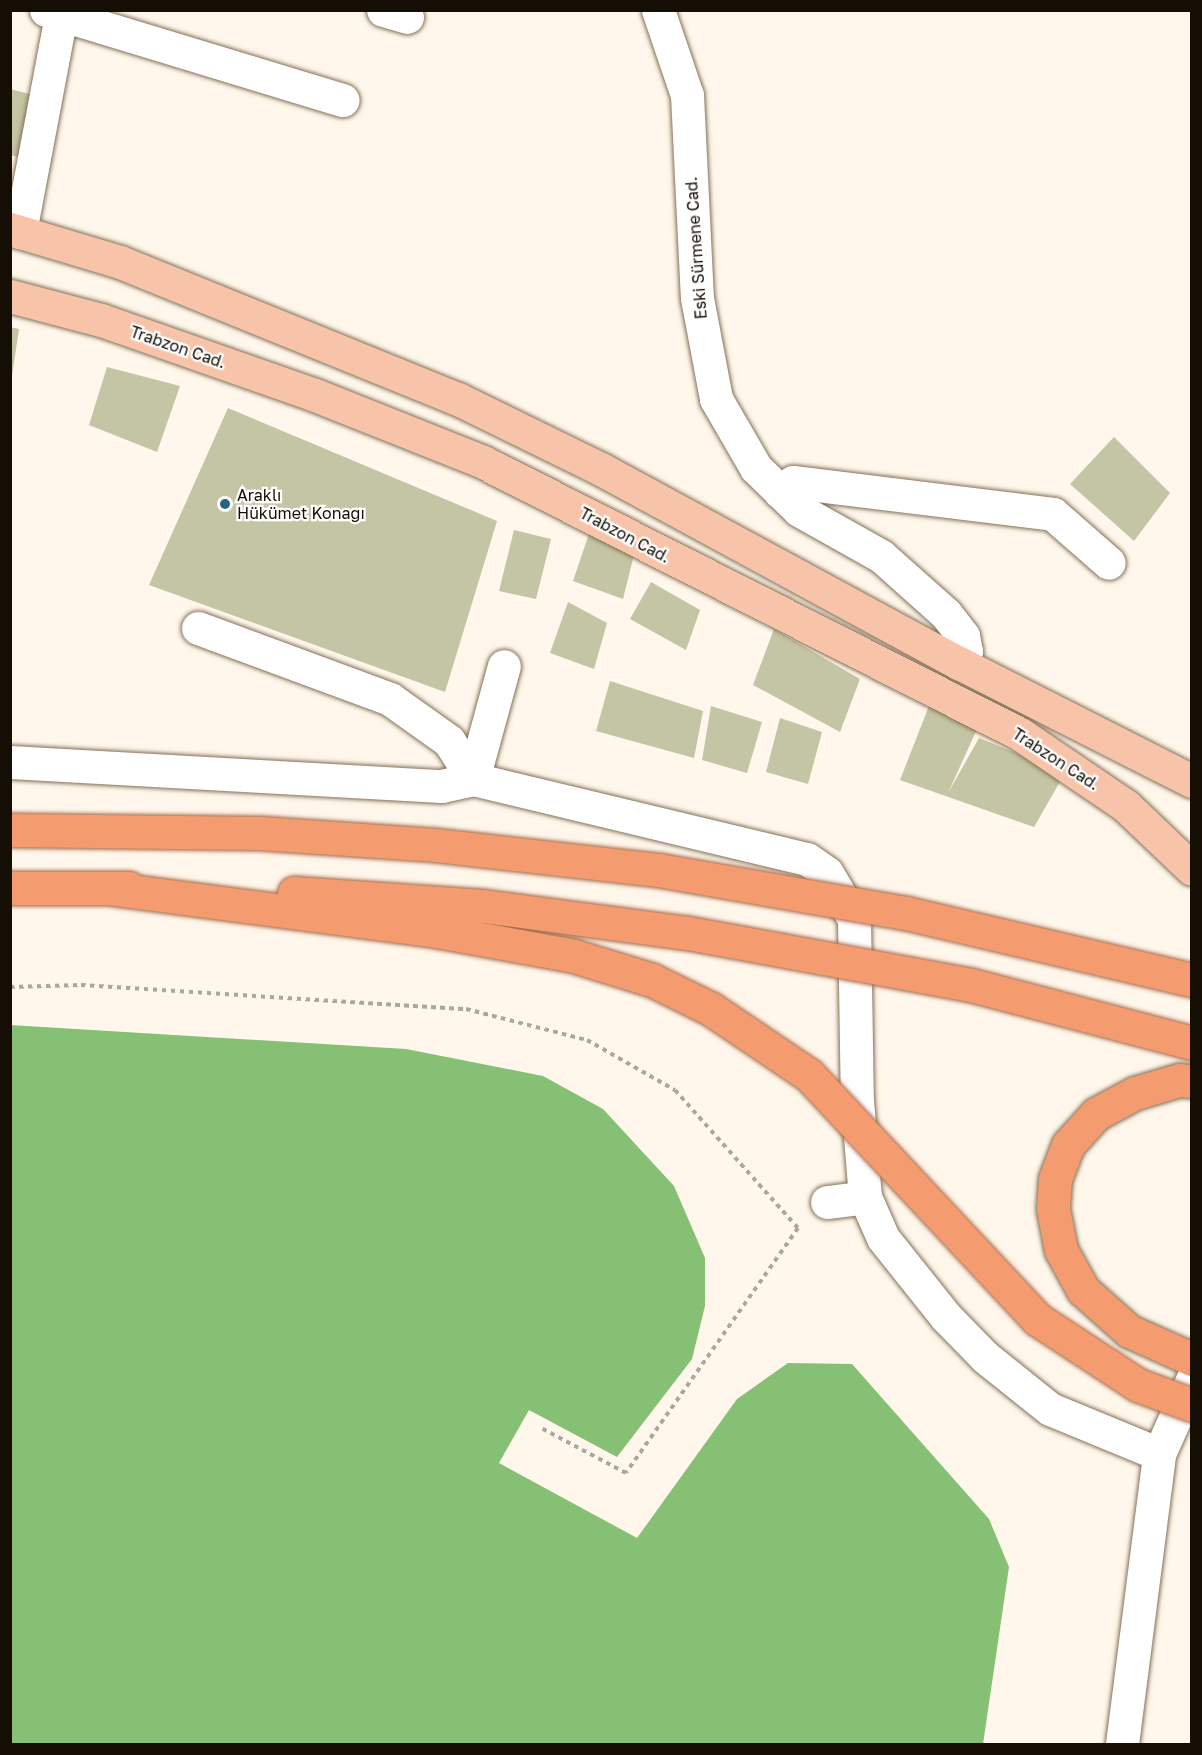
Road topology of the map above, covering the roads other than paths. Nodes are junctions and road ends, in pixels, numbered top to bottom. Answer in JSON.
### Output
{"nodes":[{"id":1,"x":658,"y":10,"type":"edge"},
{"id":2,"x":685,"y":10,"type":"edge"},
{"id":3,"x":56,"y":12,"type":"edge"},
{"id":4,"x":678,"y":68,"type":"junction"},
{"id":5,"x":343,"y":100,"type":"dead end"},
{"id":6,"x":15,"y":231,"type":"edge"},
{"id":7,"x":10,"y":296,"type":"edge"},
{"id":8,"x":780,"y":492,"type":"junction"},
{"id":9,"x":1109,"y":563,"type":"dead end"},
{"id":10,"x":198,"y":628,"type":"dead end"},
{"id":11,"x":960,"y":663,"type":"junction"},
{"id":12,"x":504,"y":666,"type":"dead end"},
{"id":13,"x":10,"y":762,"type":"edge"},
{"id":14,"x":473,"y":779,"type":"junction"},
{"id":15,"x":1191,"y":781,"type":"edge"},
{"id":16,"x":10,"y":830,"type":"edge"},
{"id":17,"x":1191,"y":869,"type":"edge"},
{"id":18,"x":10,"y":888,"type":"edge"},
{"id":19,"x":107,"y":888,"type":"junction"},
{"id":20,"x":1191,"y":980,"type":"edge"},
{"id":21,"x":1191,"y":1043,"type":"edge"},
{"id":22,"x":1191,"y":1081,"type":"edge"},
{"id":23,"x":865,"y":1197,"type":"junction"},
{"id":24,"x":827,"y":1202,"type":"dead end"},
{"id":25,"x":1191,"y":1359,"type":"edge"},
{"id":26,"x":1191,"y":1380,"type":"edge"},
{"id":27,"x":1191,"y":1405,"type":"edge"},
{"id":28,"x":1159,"y":1454,"type":"junction"},
{"id":29,"x":1122,"y":1744,"type":"edge"}],
"edges":[{"from":1,"to":4,"type":"street","name":"Eski Sürmene Cad."},
{"from":2,"to":4,"type":"street"},
{"from":3,"to":5,"type":"street"},
{"from":3,"to":6,"type":"street"},
{"from":4,"to":8,"type":"street","name":"Eski Sürmene Cad."},
{"from":6,"to":11,"type":"main road"},
{"from":7,"to":17,"type":"main road","name":"Trabzon Cad."},
{"from":8,"to":9,"type":"street"},
{"from":8,"to":11,"type":"street","name":"Eski Sürmene Cad."},
{"from":10,"to":14,"type":"street"},
{"from":11,"to":15,"type":"main road"},
{"from":12,"to":14,"type":"street"},
{"from":13,"to":14,"type":"street"},
{"from":14,"to":23,"type":"street"},
{"from":16,"to":20,"type":"highway","bridge":true},
{"from":18,"to":19,"type":"highway","bridge":true},
{"from":19,"to":21,"type":"highway","bridge":true},
{"from":19,"to":27,"type":"highway","bridge":true},
{"from":22,"to":25,"type":"highway"},
{"from":23,"to":24,"type":"street"},
{"from":23,"to":28,"type":"street"},
{"from":26,"to":28,"type":"street"},
{"from":28,"to":29,"type":"street"}]}
